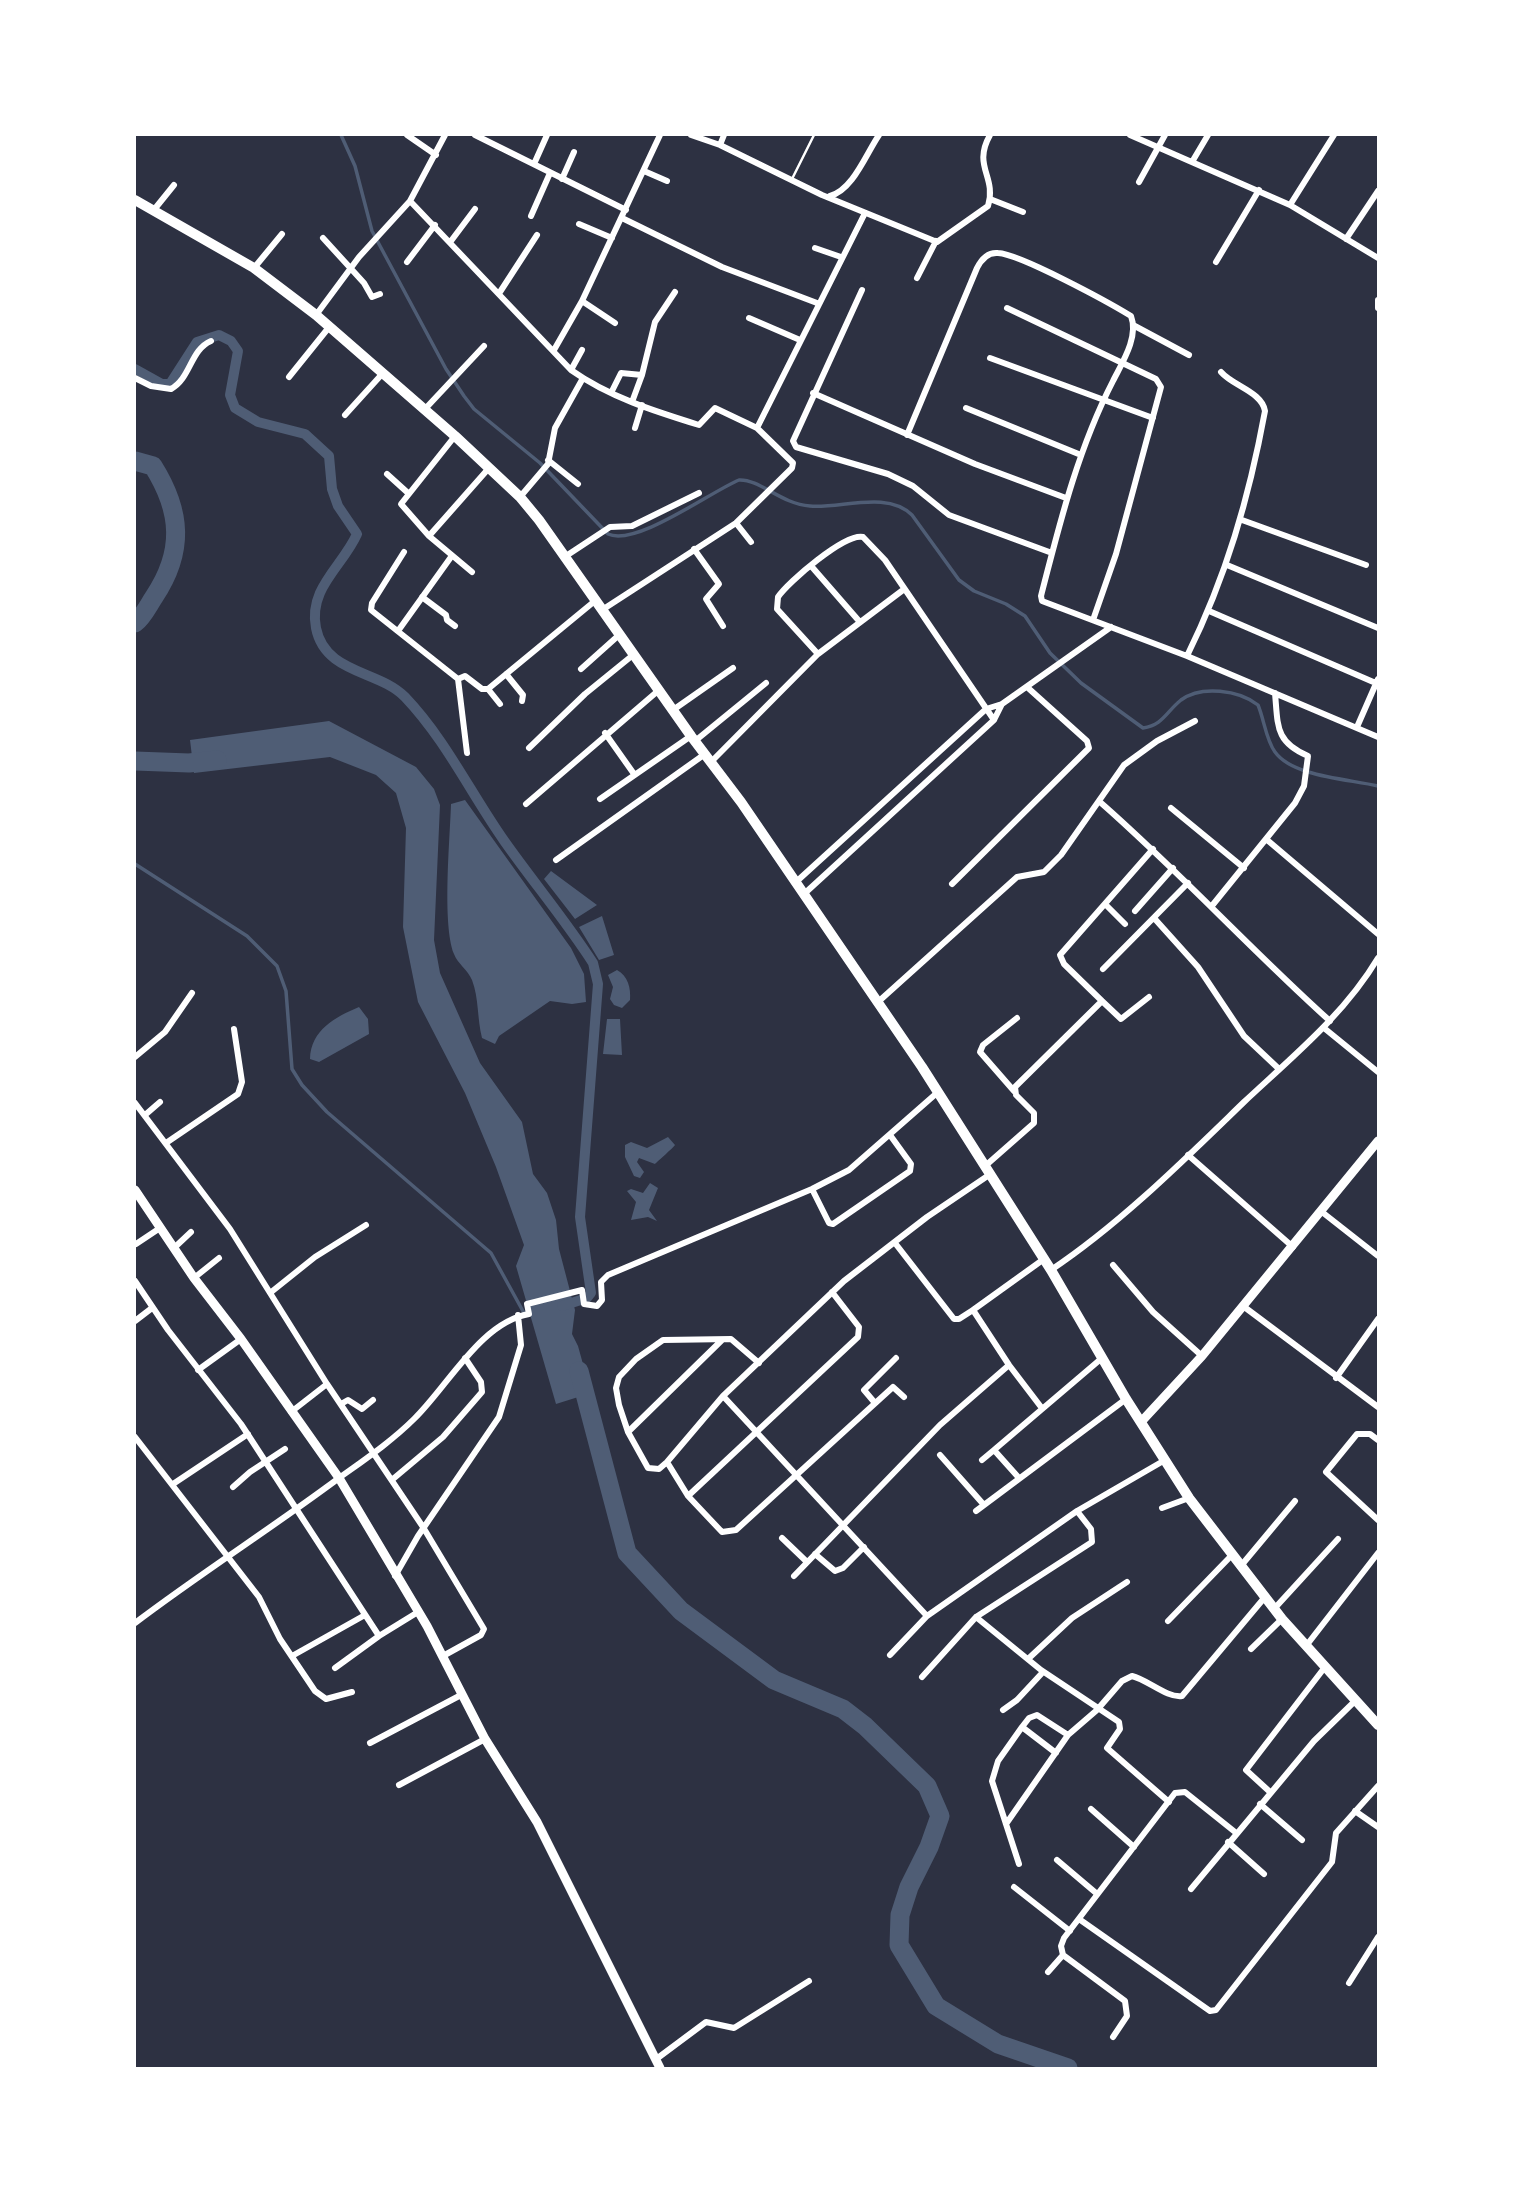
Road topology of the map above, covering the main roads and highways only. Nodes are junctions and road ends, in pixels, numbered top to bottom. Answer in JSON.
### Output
{"nodes":[{"id":1,"x":135,"y":200,"type":"edge"},
{"id":2,"x":1378,"y":1141,"type":"edge"},
{"id":3,"x":136,"y":1194,"type":"edge"},
{"id":4,"x":1141,"y":1422,"type":"junction"},
{"id":5,"x":1378,"y":1724,"type":"edge"},
{"id":6,"x":657,"y":2064,"type":"edge"}],
"edges":[{"from":1,"to":4,"type":"main road"},
{"from":2,"to":4,"type":"main road"},
{"from":3,"to":6,"type":"main road"},
{"from":4,"to":5,"type":"main road"}]}
